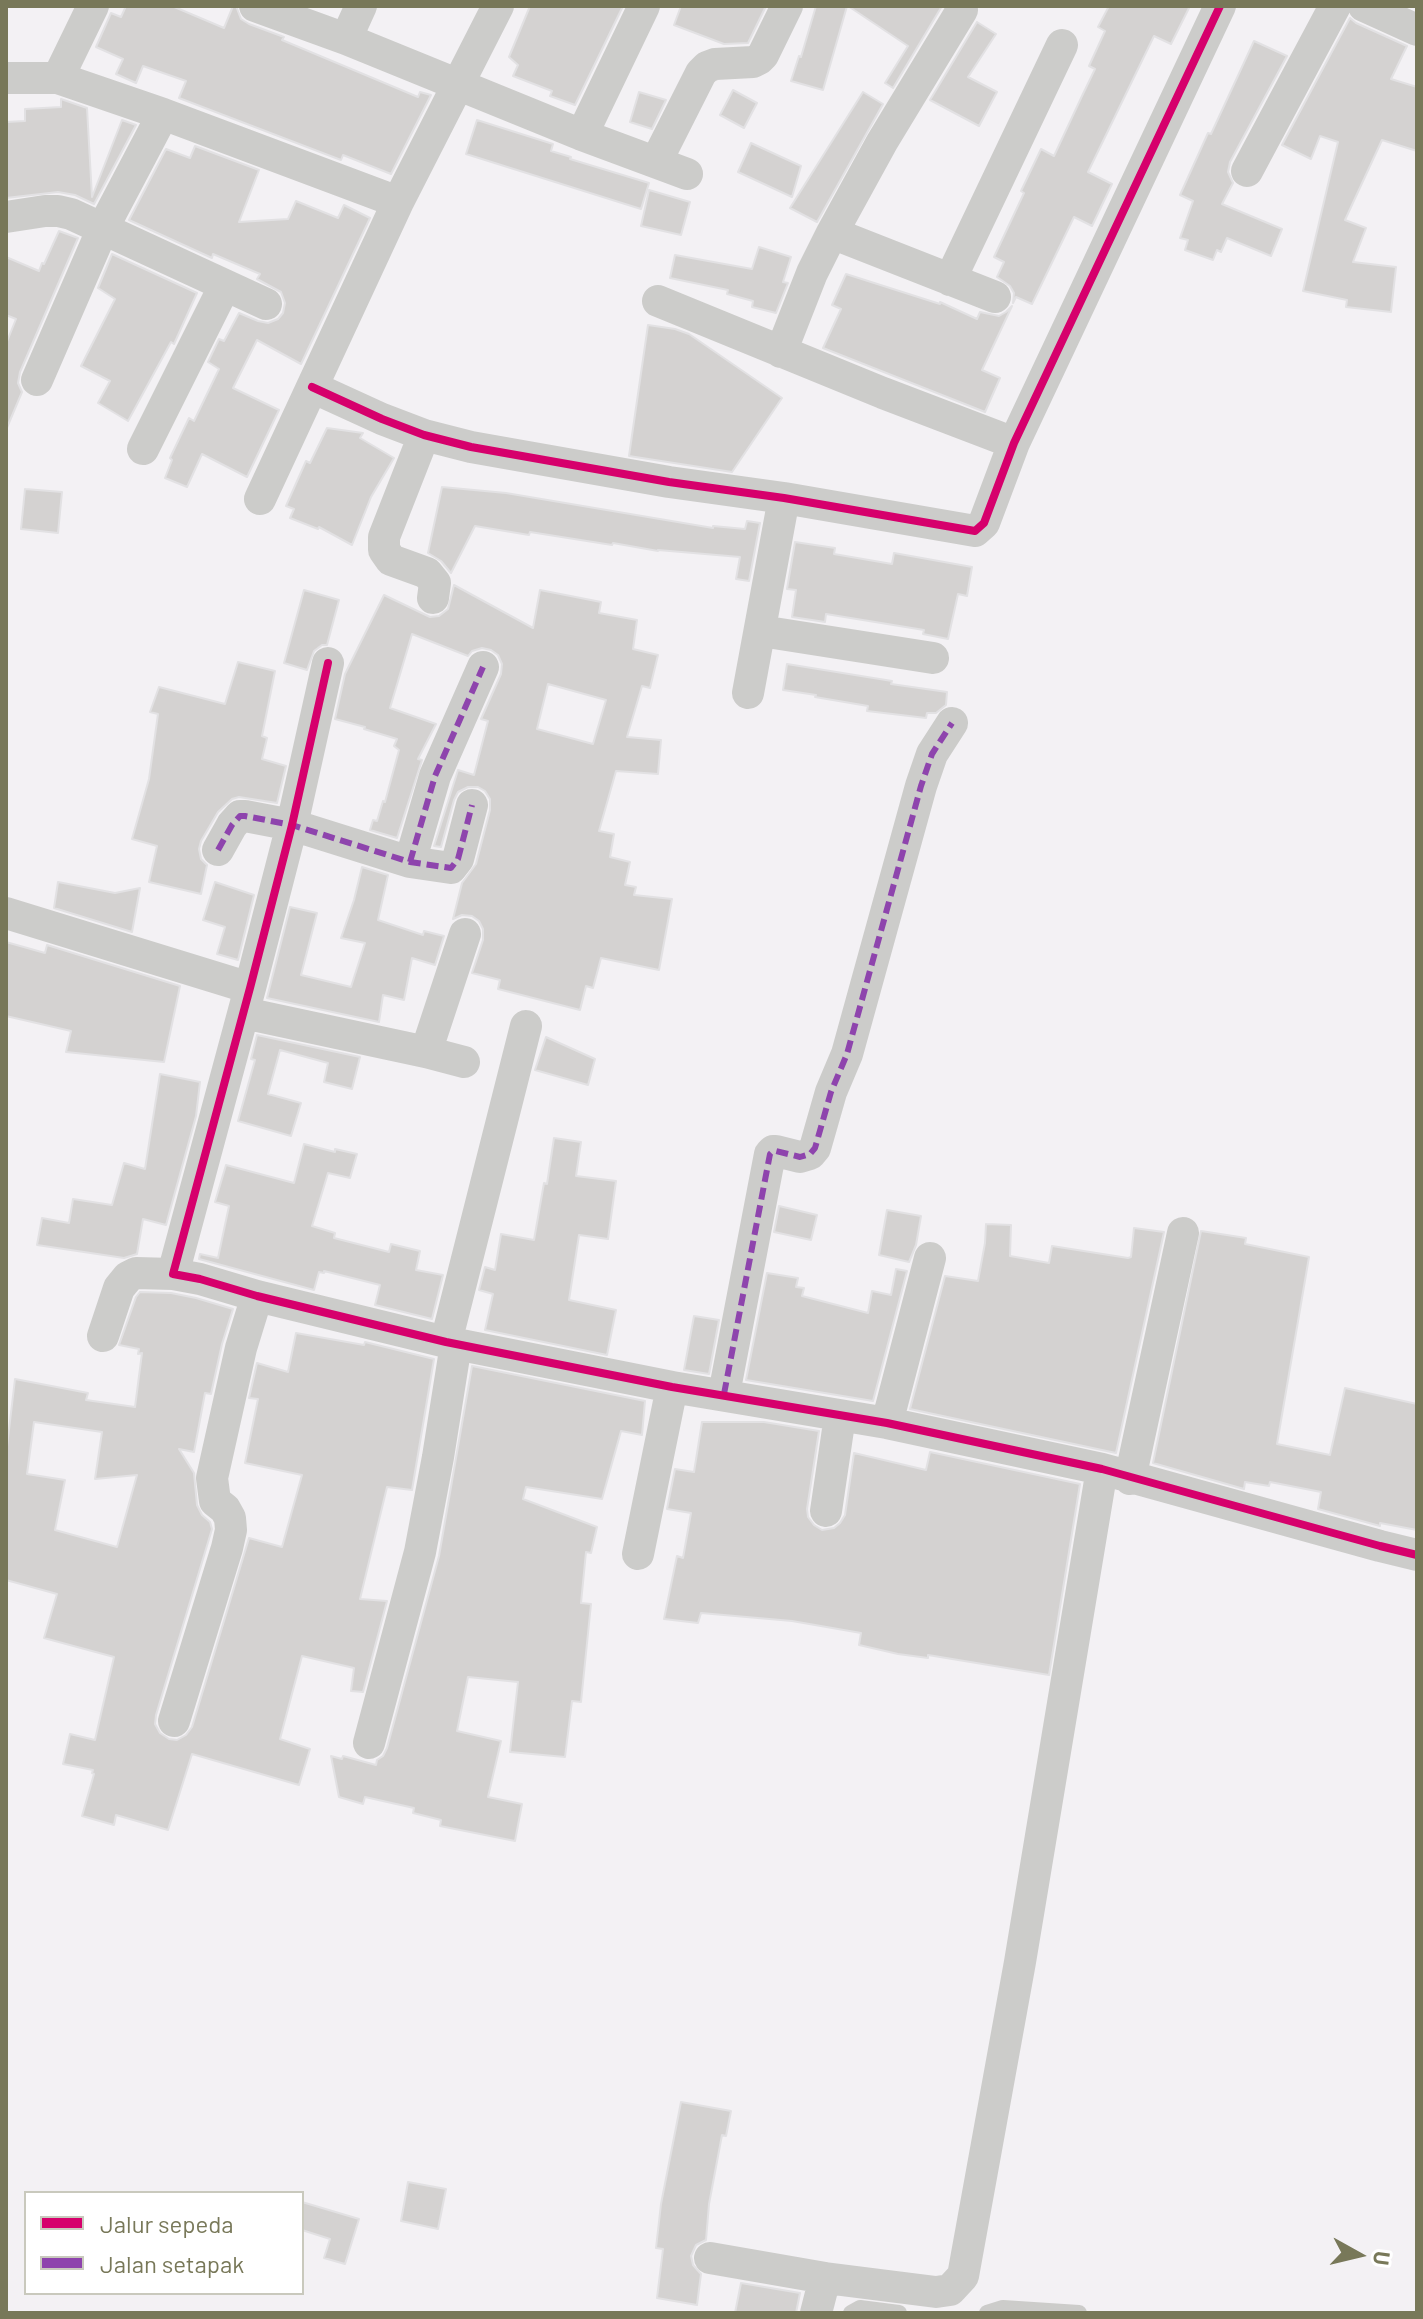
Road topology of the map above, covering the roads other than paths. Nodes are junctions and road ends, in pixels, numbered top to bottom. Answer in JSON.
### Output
{"nodes":[{"id":1,"x":93,"y":6,"type":"edge"},
{"id":2,"x":255,"y":6,"type":"edge"},
{"id":3,"x":361,"y":6,"type":"edge"},
{"id":4,"x":498,"y":6,"type":"edge"},
{"id":5,"x":644,"y":6,"type":"edge"},
{"id":6,"x":787,"y":6,"type":"edge"},
{"id":7,"x":1220,"y":6,"type":"edge"},
{"id":8,"x":1335,"y":6,"type":"edge"},
{"id":9,"x":1364,"y":6,"type":"edge"},
{"id":10,"x":962,"y":10,"type":"dead end"},
{"id":11,"x":1417,"y":30,"type":"edge"},
{"id":12,"x":346,"y":39,"type":"junction"},
{"id":13,"x":1062,"y":45,"type":"dead end"},
{"id":14,"x":6,"y":78,"type":"edge"},
{"id":15,"x":58,"y":78,"type":"junction"},
{"id":16,"x":459,"y":85,"type":"junction"},
{"id":17,"x":163,"y":114,"type":"junction"},
{"id":18,"x":582,"y":135,"type":"junction"},
{"id":19,"x":656,"y":162,"type":"junction"},
{"id":20,"x":1247,"y":171,"type":"dead end"},
{"id":21,"x":687,"y":174,"type":"dead end"},
{"id":22,"x":398,"y":202,"type":"junction"},
{"id":23,"x":6,"y":217,"type":"edge"},
{"id":24,"x":103,"y":228,"type":"junction"},
{"id":25,"x":832,"y":233,"type":"junction"},
{"id":26,"x":950,"y":280,"type":"junction"},
{"id":27,"x":225,"y":285,"type":"junction"},
{"id":28,"x":995,"y":297,"type":"dead end"},
{"id":29,"x":658,"y":301,"type":"dead end"},
{"id":30,"x":266,"y":304,"type":"dead end"},
{"id":31,"x":781,"y":352,"type":"junction"},
{"id":32,"x":37,"y":380,"type":"dead end"},
{"id":33,"x":312,"y":387,"type":"junction"},
{"id":34,"x":424,"y":435,"type":"junction"},
{"id":35,"x":1014,"y":443,"type":"junction"},
{"id":36,"x":143,"y":449,"type":"dead end"},
{"id":37,"x":784,"y":498,"type":"junction"},
{"id":38,"x":260,"y":499,"type":"dead end"},
{"id":39,"x":433,"y":598,"type":"dead end"},
{"id":40,"x":761,"y":631,"type":"junction"},
{"id":41,"x":933,"y":658,"type":"dead end"},
{"id":42,"x":328,"y":663,"type":"dead end"},
{"id":43,"x":483,"y":667,"type":"dead end"},
{"id":44,"x":748,"y":693,"type":"dead end"},
{"id":45,"x":952,"y":723,"type":"dead end"},
{"id":46,"x":472,"y":805,"type":"dead end"},
{"id":47,"x":292,"y":825,"type":"junction"},
{"id":48,"x":218,"y":850,"type":"dead end"},
{"id":49,"x":410,"y":862,"type":"junction"},
{"id":50,"x":6,"y":913,"type":"edge"},
{"id":51,"x":465,"y":934,"type":"dead end"},
{"id":52,"x":247,"y":1001,"type":"junction"},
{"id":53,"x":526,"y":1026,"type":"dead end"},
{"id":54,"x":426,"y":1052,"type":"junction"},
{"id":55,"x":464,"y":1062,"type":"dead end"},
{"id":56,"x":1183,"y":1233,"type":"dead end"},
{"id":57,"x":930,"y":1258,"type":"dead end"},
{"id":58,"x":173,"y":1274,"type":"junction"},
{"id":59,"x":257,"y":1296,"type":"junction"},
{"id":60,"x":103,"y":1336,"type":"dead end"},
{"id":61,"x":451,"y":1343,"type":"junction"},
{"id":62,"x":672,"y":1387,"type":"junction"},
{"id":63,"x":724,"y":1394,"type":"junction"},
{"id":64,"x":840,"y":1416,"type":"junction"},
{"id":65,"x":887,"y":1423,"type":"junction"},
{"id":66,"x":1116,"y":1474,"type":"junction"},
{"id":67,"x":826,"y":1511,"type":"dead end"},
{"id":68,"x":638,"y":1554,"type":"dead end"},
{"id":69,"x":1417,"y":1555,"type":"edge"},
{"id":70,"x":174,"y":1721,"type":"dead end"},
{"id":71,"x":369,"y":1743,"type":"dead end"},
{"id":72,"x":710,"y":2258,"type":"dead end"},
{"id":73,"x":825,"y":2278,"type":"junction"},
{"id":74,"x":816,"y":2313,"type":"edge"},
{"id":75,"x":851,"y":2313,"type":"edge"},
{"id":76,"x":899,"y":2313,"type":"edge"},
{"id":77,"x":987,"y":2313,"type":"edge"},
{"id":78,"x":1079,"y":2313,"type":"edge"}],
"edges":[{"from":1,"to":15,"type":"street"},
{"from":2,"to":12,"type":"street"},
{"from":3,"to":12,"type":"street"},
{"from":4,"to":16,"type":"street"},
{"from":5,"to":18,"type":"street"},
{"from":6,"to":19,"type":"street"},
{"from":7,"to":35,"type":"street"},
{"from":8,"to":20,"type":"street"},
{"from":9,"to":11,"type":"street"},
{"from":10,"to":25,"type":"street"},
{"from":12,"to":16,"type":"street"},
{"from":13,"to":26,"type":"street"},
{"from":14,"to":15,"type":"street"},
{"from":15,"to":17,"type":"street"},
{"from":16,"to":18,"type":"street"},
{"from":16,"to":22,"type":"street"},
{"from":17,"to":22,"type":"street"},
{"from":17,"to":24,"type":"street"},
{"from":18,"to":19,"type":"street"},
{"from":19,"to":21,"type":"street"},
{"from":22,"to":33,"type":"street"},
{"from":23,"to":24,"type":"street"},
{"from":24,"to":27,"type":"street"},
{"from":24,"to":32,"type":"street"},
{"from":25,"to":26,"type":"street"},
{"from":25,"to":31,"type":"street"},
{"from":26,"to":28,"type":"street"},
{"from":27,"to":30,"type":"street"},
{"from":27,"to":36,"type":"street"},
{"from":29,"to":31,"type":"street"},
{"from":31,"to":35,"type":"street"},
{"from":33,"to":34,"type":"street"},
{"from":33,"to":38,"type":"street"},
{"from":34,"to":37,"type":"street"},
{"from":34,"to":39,"type":"street"},
{"from":35,"to":37,"type":"street"},
{"from":37,"to":40,"type":"street"},
{"from":40,"to":41,"type":"street"},
{"from":40,"to":44,"type":"street"},
{"from":42,"to":47,"type":"street"},
{"from":43,"to":49,"type":"street"},
{"from":45,"to":63,"type":"street"},
{"from":46,"to":49,"type":"street"},
{"from":47,"to":48,"type":"street"},
{"from":47,"to":49,"type":"street"},
{"from":47,"to":52,"type":"street"},
{"from":50,"to":52,"type":"street"},
{"from":51,"to":54,"type":"street"},
{"from":52,"to":54,"type":"street"},
{"from":52,"to":58,"type":"street"},
{"from":53,"to":61,"type":"street"},
{"from":54,"to":55,"type":"street"},
{"from":56,"to":66,"type":"street"},
{"from":57,"to":65,"type":"street"},
{"from":58,"to":59,"type":"street"},
{"from":58,"to":60,"type":"street"},
{"from":59,"to":61,"type":"street"},
{"from":59,"to":70,"type":"street"},
{"from":61,"to":62,"type":"street"},
{"from":61,"to":71,"type":"street"},
{"from":62,"to":63,"type":"street"},
{"from":62,"to":68,"type":"street"},
{"from":63,"to":64,"type":"street"},
{"from":64,"to":65,"type":"street"},
{"from":64,"to":67,"type":"street"},
{"from":65,"to":66,"type":"street"},
{"from":66,"to":69,"type":"street"},
{"from":66,"to":73,"type":"street"},
{"from":72,"to":73,"type":"street"},
{"from":73,"to":74,"type":"street"},
{"from":75,"to":76,"type":"lane"},
{"from":77,"to":78,"type":"lane"}]}
